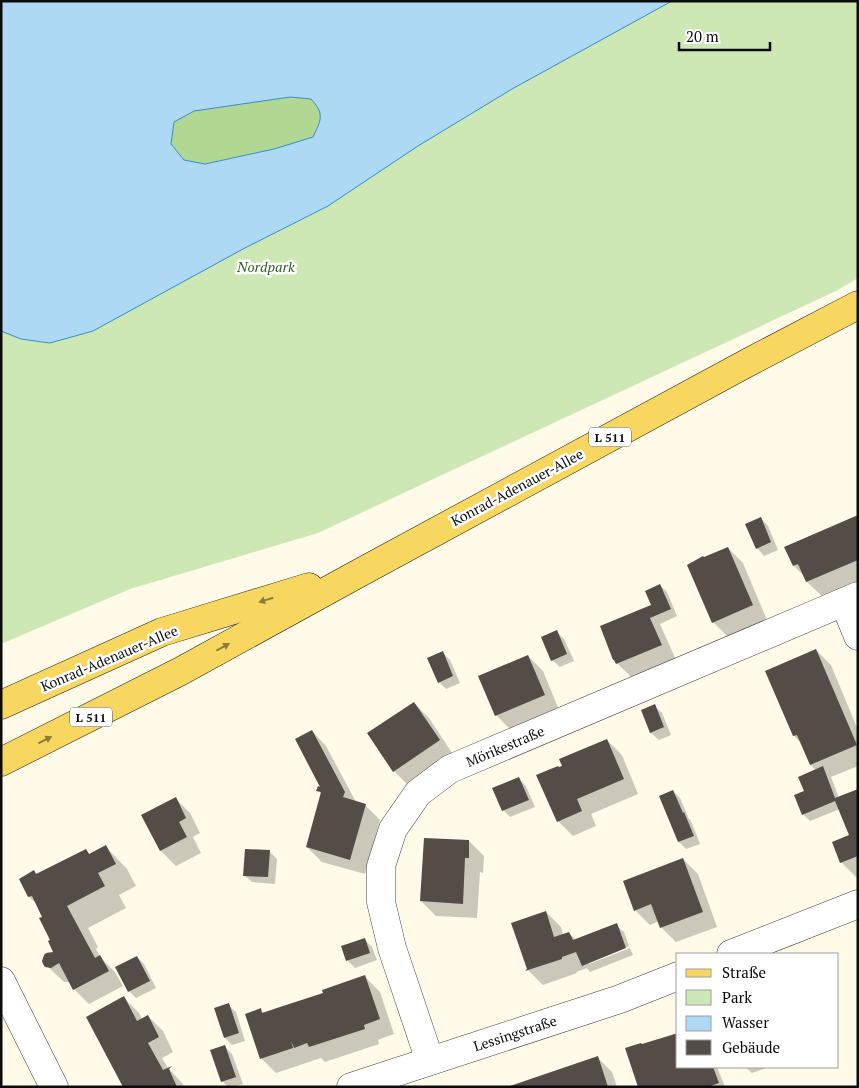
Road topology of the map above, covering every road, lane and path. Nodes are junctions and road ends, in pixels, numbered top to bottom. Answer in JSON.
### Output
{"nodes":[{"id":1,"x":858,"y":305,"type":"edge"},
{"id":2,"x":362,"y":571,"type":"junction"},
{"id":3,"x":851,"y":599,"type":"edge"},
{"id":4,"x":858,"y":636,"type":"edge"},
{"id":5,"x":1,"y":705,"type":"edge"},
{"id":6,"x":1,"y":762,"type":"edge"},
{"id":7,"x":858,"y":904,"type":"edge"},
{"id":8,"x":734,"y":953,"type":"edge"},
{"id":9,"x":676,"y":977,"type":"edge"},
{"id":10,"x":1,"y":981,"type":"edge"},
{"id":11,"x":430,"y":1061,"type":"junction"},
{"id":12,"x":54,"y":1087,"type":"edge"},
{"id":13,"x":351,"y":1087,"type":"edge"}],
"edges":[{"from":1,"to":2,"type":"main road","name":"Konrad-Adenauer-Allee","number":"L 511"},
{"from":2,"to":5,"type":"main road","name":"Konrad-Adenauer-Allee","number":"L 511","one_way":true},
{"from":6,"to":2,"type":"main road","name":"Konrad-Adenauer-Allee","number":"L 511","one_way":true},
{"from":3,"to":4,"type":"street"},
{"from":3,"to":11,"type":"street","name":"Mörikestraße"},
{"from":7,"to":8,"type":"street"},
{"from":9,"to":11,"type":"street","name":"Lessingstraße"},
{"from":10,"to":12,"type":"street"},
{"from":11,"to":13,"type":"street","name":"Lessingstraße"}]}
